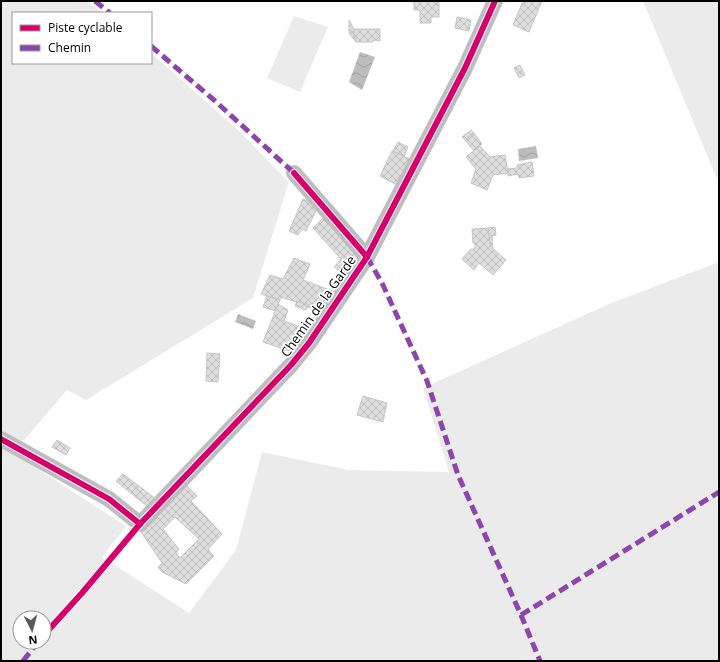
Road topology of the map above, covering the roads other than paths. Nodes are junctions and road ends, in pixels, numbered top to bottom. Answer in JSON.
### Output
{"nodes":[{"id":1,"x":495,"y":1,"type":"edge"},
{"id":2,"x":294,"y":173,"type":"dead end"},
{"id":3,"x":367,"y":257,"type":"junction"},
{"id":4,"x":1,"y":439,"type":"edge"}],
"edges":[{"from":1,"to":3,"type":"street","name":"Chemin de la Garde"},
{"from":2,"to":3,"type":"street"},
{"from":3,"to":4,"type":"street","name":"Chemin de la Garde"}]}
